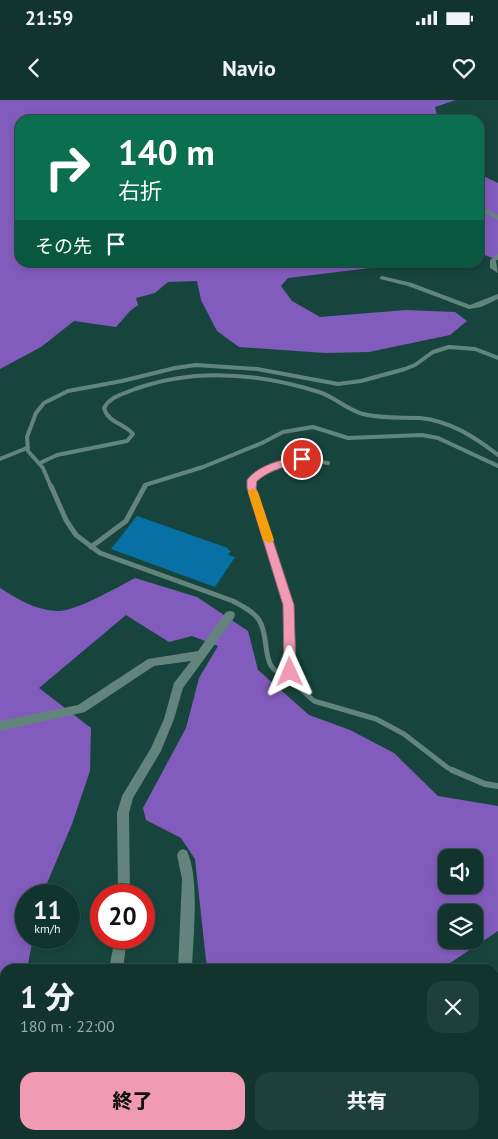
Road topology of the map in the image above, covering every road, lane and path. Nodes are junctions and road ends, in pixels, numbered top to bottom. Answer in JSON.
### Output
{"nodes":[{"id":1,"x":484,"y":210,"type":"edge"},
{"id":2,"x":498,"y":218,"type":"edge"},
{"id":3,"x":498,"y":256,"type":"edge"},
{"id":4,"x":498,"y":271,"type":"edge"},
{"id":5,"x":382,"y":278,"type":"dead end"},
{"id":6,"x":498,"y":296,"type":"edge"},
{"id":7,"x":498,"y":358,"type":"edge"},
{"id":8,"x":27,"y":448,"type":"junction"},
{"id":9,"x":498,"y":456,"type":"edge"},
{"id":10,"x":0,"y":459,"type":"edge"},
{"id":11,"x":40,"y":463,"type":"junction"},
{"id":12,"x":328,"y":463,"type":"dead end"},
{"id":13,"x":498,"y":466,"type":"edge"},
{"id":14,"x":91,"y":547,"type":"junction"},
{"id":15,"x":230,"y":615,"type":"dead end"},
{"id":16,"x":201,"y":655,"type":"junction"},
{"id":17,"x":292,"y":675,"type":"junction"},
{"id":18,"x":0,"y":726,"type":"edge"},
{"id":19,"x":498,"y":786,"type":"edge"},
{"id":20,"x":183,"y":855,"type":"dead end"},
{"id":21,"x":124,"y":884,"type":"edge"},
{"id":22,"x":119,"y":949,"type":"edge"},
{"id":23,"x":117,"y":964,"type":"edge"},
{"id":24,"x":185,"y":964,"type":"edge"}],
"edges":[{"from":1,"to":2,"type":"street"},
{"from":3,"to":4,"type":"street"},
{"from":5,"to":6,"type":"street"},
{"from":7,"to":8,"type":"lane"},
{"from":8,"to":10,"type":"lane"},
{"from":8,"to":11,"type":"lane"},
{"from":9,"to":11,"type":"lane"},
{"from":11,"to":14,"type":"lane"},
{"from":12,"to":17,"type":"lane"},
{"from":13,"to":14,"type":"lane"},
{"from":14,"to":17,"type":"lane"},
{"from":15,"to":16,"type":"street"},
{"from":16,"to":18,"type":"street"},
{"from":16,"to":21,"type":"street"},
{"from":17,"to":19,"type":"lane"},
{"from":20,"to":24,"type":"street"},
{"from":22,"to":23,"type":"street"}]}
